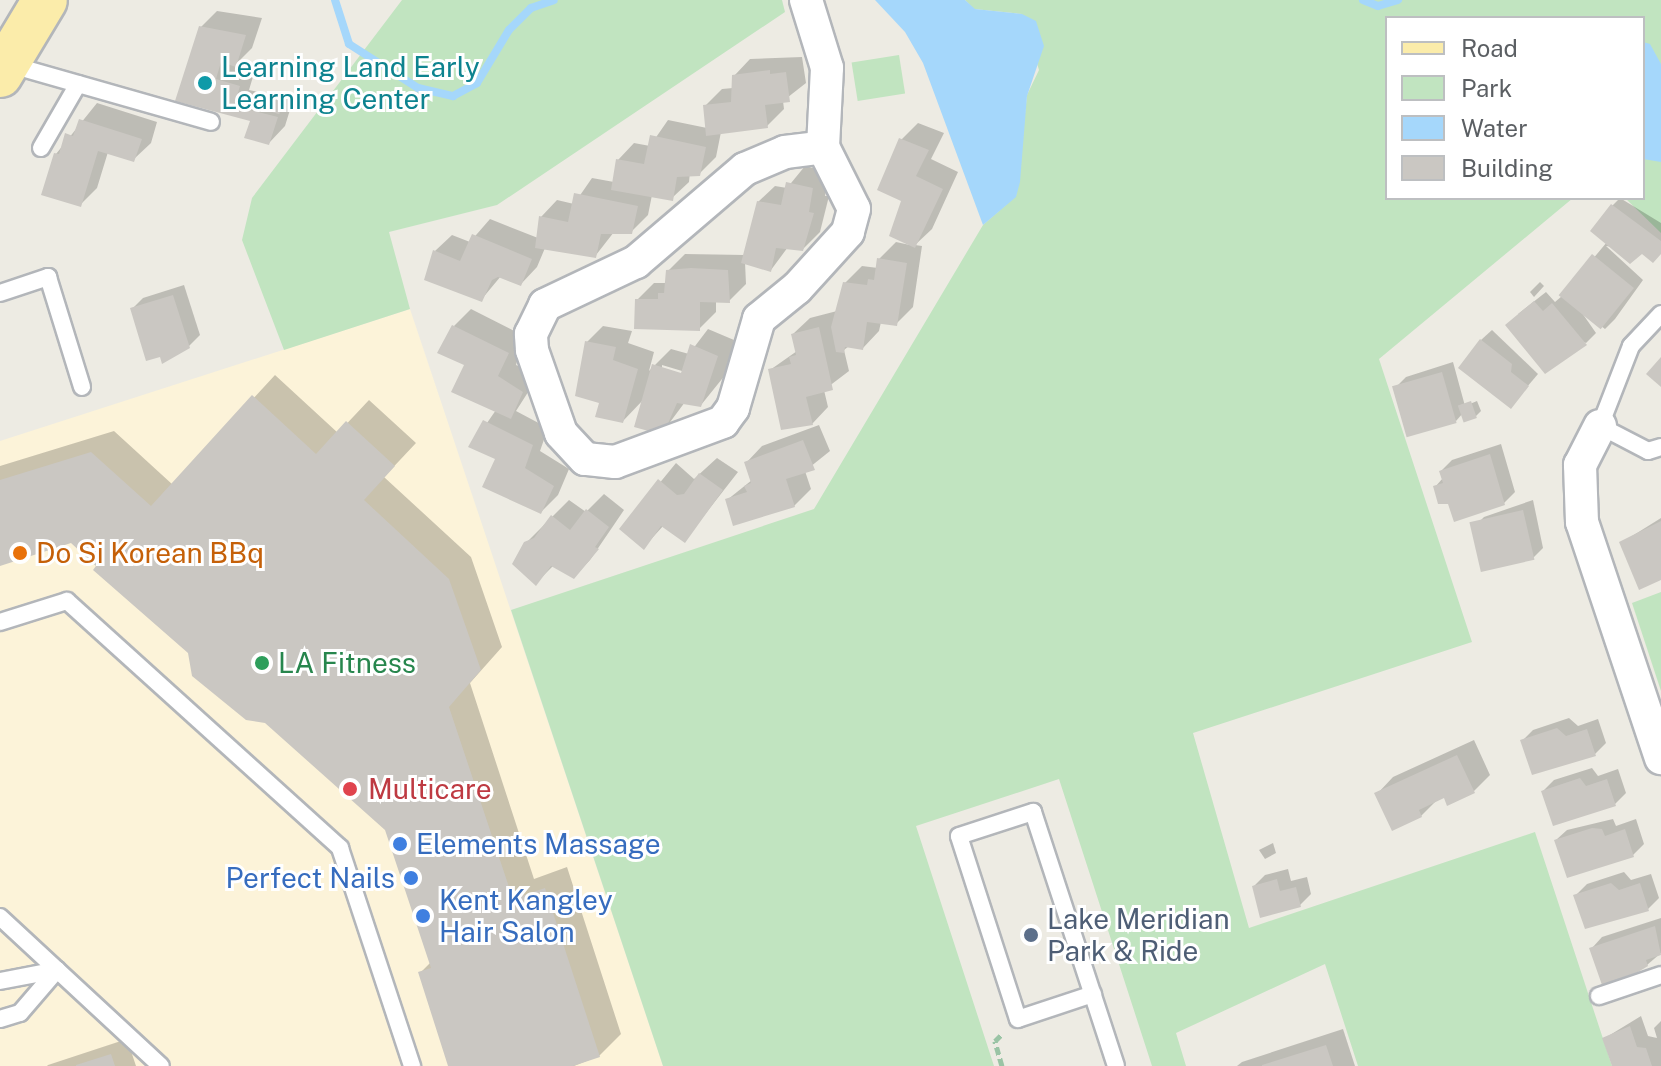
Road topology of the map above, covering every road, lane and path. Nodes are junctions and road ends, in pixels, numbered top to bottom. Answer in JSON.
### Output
{"nodes":[{"id":1,"x":45,"y":0,"type":"edge"},
{"id":2,"x":806,"y":0,"type":"edge"},
{"id":3,"x":3,"y":69,"type":"edge"},
{"id":4,"x":78,"y":84,"type":"junction"},
{"id":5,"x":211,"y":122,"type":"dead end"},
{"id":6,"x":823,"y":147,"type":"junction"},
{"id":7,"x":41,"y":148,"type":"dead end"},
{"id":8,"x":0,"y":293,"type":"edge"},
{"id":9,"x":1661,"y":314,"type":"edge"},
{"id":10,"x":82,"y":387,"type":"dead end"},
{"id":11,"x":1600,"y":426,"type":"junction"},
{"id":12,"x":1661,"y":447,"type":"edge"},
{"id":13,"x":0,"y":622,"type":"edge"},
{"id":14,"x":1661,"y":758,"type":"edge"},
{"id":15,"x":0,"y":917,"type":"edge"},
{"id":16,"x":57,"y":970,"type":"junction"},
{"id":17,"x":1661,"y":975,"type":"edge"},
{"id":18,"x":0,"y":981,"type":"edge"},
{"id":19,"x":1093,"y":994,"type":"junction"},
{"id":20,"x":1599,"y":996,"type":"dead end"},
{"id":21,"x":0,"y":1019,"type":"edge"},
{"id":22,"x":1018,"y":1019,"type":"junction"},
{"id":23,"x":161,"y":1066,"type":"edge"},
{"id":24,"x":412,"y":1066,"type":"edge"},
{"id":25,"x":1002,"y":1066,"type":"edge"},
{"id":26,"x":1116,"y":1066,"type":"edge"}],
"edges":[{"from":1,"to":3,"type":"main road"},
{"from":2,"to":6,"type":"street"},
{"from":3,"to":4,"type":"lane"},
{"from":4,"to":5,"type":"lane"},
{"from":4,"to":7,"type":"lane"},
{"from":6,"to":6,"type":"street"},
{"from":8,"to":10,"type":"lane"},
{"from":9,"to":11,"type":"lane"},
{"from":11,"to":12,"type":"lane"},
{"from":11,"to":14,"type":"street"},
{"from":13,"to":24,"type":"lane"},
{"from":15,"to":16,"type":"lane"},
{"from":16,"to":18,"type":"lane"},
{"from":16,"to":21,"type":"lane"},
{"from":16,"to":23,"type":"lane"},
{"from":17,"to":20,"type":"lane"},
{"from":19,"to":22,"type":"lane"},
{"from":19,"to":22,"type":"lane"},
{"from":19,"to":26,"type":"lane"},
{"from":22,"to":25,"type":"path"}]}
